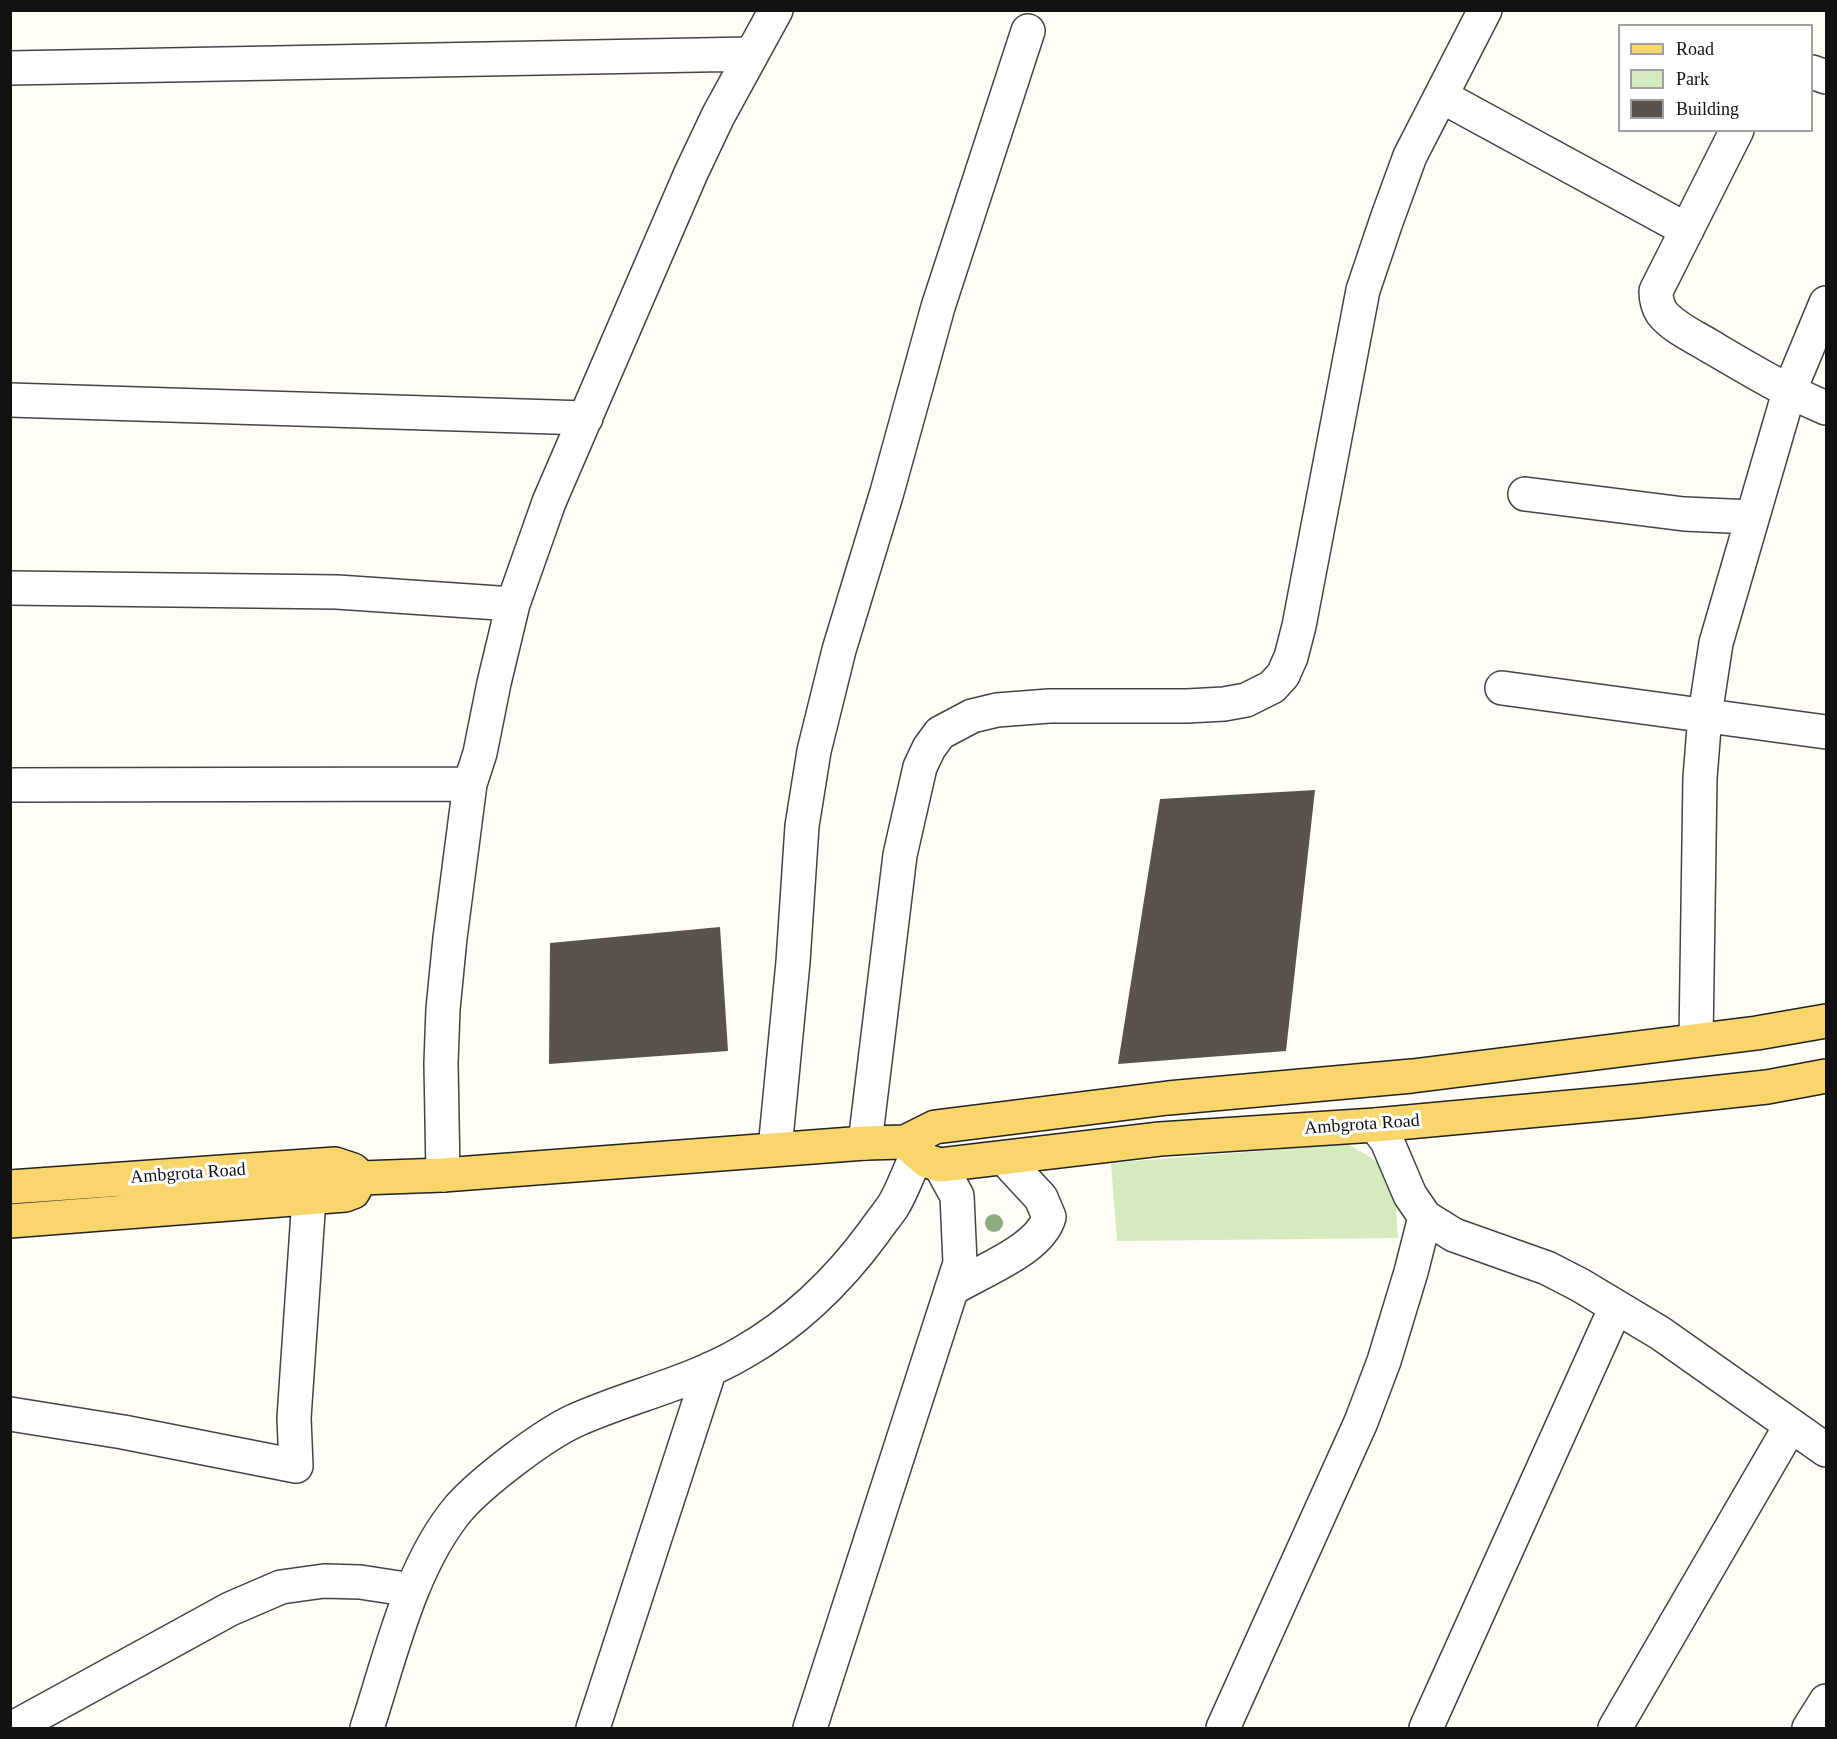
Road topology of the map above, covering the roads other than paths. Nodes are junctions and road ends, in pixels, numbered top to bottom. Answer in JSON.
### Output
{"nodes":[{"id":1,"x":776,"y":10,"type":"edge"},
{"id":2,"x":1485,"y":10,"type":"edge"},
{"id":3,"x":1028,"y":32,"type":"dead end"},
{"id":4,"x":751,"y":54,"type":"junction"},
{"id":5,"x":10,"y":68,"type":"edge"},
{"id":6,"x":1441,"y":96,"type":"junction"},
{"id":7,"x":1736,"y":132,"type":"edge"},
{"id":8,"x":1687,"y":230,"type":"junction"},
{"id":9,"x":1827,"y":303,"type":"edge"},
{"id":10,"x":1789,"y":392,"type":"junction"},
{"id":11,"x":10,"y":400,"type":"edge"},
{"id":12,"x":1827,"y":408,"type":"edge"},
{"id":13,"x":586,"y":418,"type":"junction"},
{"id":14,"x":1524,"y":494,"type":"dead end"},
{"id":15,"x":1752,"y":517,"type":"junction"},
{"id":16,"x":10,"y":588,"type":"edge"},
{"id":17,"x":513,"y":604,"type":"junction"},
{"id":18,"x":1502,"y":688,"type":"dead end"},
{"id":19,"x":1705,"y":715,"type":"junction"},
{"id":20,"x":1827,"y":732,"type":"edge"},
{"id":21,"x":470,"y":784,"type":"junction"},
{"id":22,"x":10,"y":785,"type":"edge"},
{"id":23,"x":1827,"y":1021,"type":"edge"},
{"id":24,"x":1696,"y":1040,"type":"junction"},
{"id":25,"x":1827,"y":1076,"type":"edge"},
{"id":26,"x":1375,"y":1125,"type":"junction"},
{"id":27,"x":865,"y":1143,"type":"junction"},
{"id":28,"x":775,"y":1149,"type":"junction"},
{"id":29,"x":921,"y":1153,"type":"junction"},
{"id":30,"x":1004,"y":1158,"type":"junction"},
{"id":31,"x":442,"y":1175,"type":"junction"},
{"id":32,"x":361,"y":1178,"type":"junction"},
{"id":33,"x":10,"y":1187,"type":"edge"},
{"id":34,"x":309,"y":1198,"type":"junction"},
{"id":35,"x":1425,"y":1217,"type":"junction"},
{"id":36,"x":10,"y":1221,"type":"edge"},
{"id":37,"x":952,"y":1289,"type":"junction"},
{"id":38,"x":1616,"y":1307,"type":"junction"},
{"id":39,"x":710,"y":1369,"type":"junction"},
{"id":40,"x":10,"y":1414,"type":"edge"},
{"id":41,"x":1791,"y":1425,"type":"junction"},
{"id":42,"x":1827,"y":1450,"type":"edge"},
{"id":43,"x":412,"y":1590,"type":"junction"},
{"id":44,"x":1827,"y":1701,"type":"edge"},
{"id":45,"x":13,"y":1728,"type":"edge"},
{"id":46,"x":367,"y":1728,"type":"edge"},
{"id":47,"x":592,"y":1728,"type":"edge"},
{"id":48,"x":810,"y":1728,"type":"edge"},
{"id":49,"x":1223,"y":1728,"type":"edge"},
{"id":50,"x":1426,"y":1728,"type":"edge"},
{"id":51,"x":1615,"y":1728,"type":"edge"},
{"id":52,"x":1809,"y":1728,"type":"edge"}],
"edges":[{"from":1,"to":4,"type":"street"},
{"from":2,"to":6,"type":"street"},
{"from":3,"to":28,"type":"street"},
{"from":4,"to":5,"type":"street"},
{"from":4,"to":13,"type":"street"},
{"from":6,"to":8,"type":"street"},
{"from":6,"to":27,"type":"street"},
{"from":7,"to":8,"type":"street"},
{"from":8,"to":10,"type":"street"},
{"from":9,"to":10,"type":"street"},
{"from":10,"to":12,"type":"street"},
{"from":10,"to":15,"type":"street"},
{"from":11,"to":13,"type":"street"},
{"from":13,"to":17,"type":"street"},
{"from":14,"to":15,"type":"street"},
{"from":15,"to":19,"type":"street"},
{"from":16,"to":17,"type":"street"},
{"from":17,"to":21,"type":"street"},
{"from":18,"to":19,"type":"street"},
{"from":19,"to":20,"type":"street"},
{"from":19,"to":24,"type":"street"},
{"from":21,"to":22,"type":"street"},
{"from":21,"to":31,"type":"street"},
{"from":23,"to":24,"type":"main road"},
{"from":24,"to":29,"type":"main road"},
{"from":25,"to":26,"type":"main road","name":"Ambgrota Road"},
{"from":26,"to":30,"type":"main road","name":"Ambgrota Road"},
{"from":26,"to":35,"type":"street"},
{"from":27,"to":28,"type":"main road","name":"Ambgrota Road"},
{"from":27,"to":29,"type":"main road","name":"Ambgrota Road"},
{"from":28,"to":31,"type":"main road","name":"Ambgrota Road"},
{"from":29,"to":30,"type":"main road","name":"Ambgrota Road"},
{"from":29,"to":37,"type":"street"},
{"from":29,"to":39,"type":"street"},
{"from":30,"to":37,"type":"street"},
{"from":31,"to":32,"type":"main road","name":"Ambgrota Road"},
{"from":32,"to":33,"type":"main road","name":"Ambgrota Road"},
{"from":32,"to":34,"type":"main road"},
{"from":34,"to":36,"type":"main road"},
{"from":34,"to":40,"type":"street"},
{"from":35,"to":38,"type":"street"},
{"from":35,"to":49,"type":"street"},
{"from":37,"to":48,"type":"street"},
{"from":38,"to":41,"type":"street"},
{"from":38,"to":50,"type":"street"},
{"from":39,"to":43,"type":"street"},
{"from":39,"to":47,"type":"street"},
{"from":41,"to":42,"type":"street"},
{"from":41,"to":51,"type":"street"},
{"from":43,"to":45,"type":"street"},
{"from":43,"to":46,"type":"street"},
{"from":44,"to":52,"type":"street"}]}
